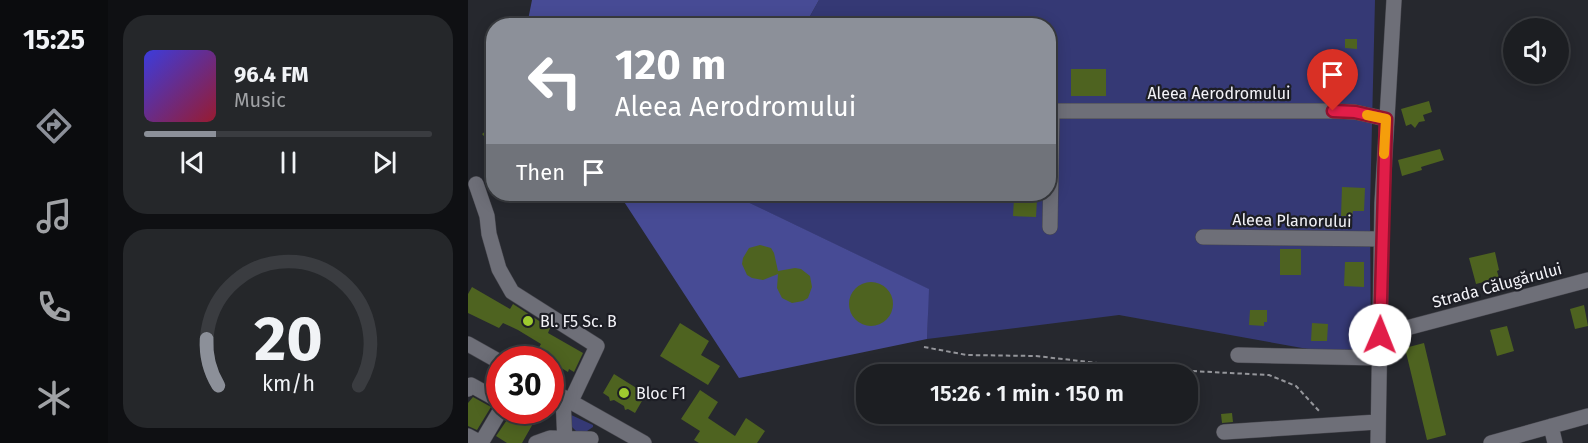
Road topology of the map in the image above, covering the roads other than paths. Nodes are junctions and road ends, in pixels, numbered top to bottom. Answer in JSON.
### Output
{"nodes":[{"id":1,"x":1394,"y":0,"type":"edge"},
{"id":2,"x":1056,"y":111,"type":"edge"},
{"id":3,"x":1386,"y":119,"type":"junction"},
{"id":4,"x":476,"y":184,"type":"dead end"},
{"id":5,"x":1050,"y":201,"type":"edge"},
{"id":6,"x":1050,"y":227,"type":"dead end"},
{"id":7,"x":1203,"y":237,"type":"dead end"},
{"id":8,"x":1381,"y":239,"type":"junction"},
{"id":9,"x":1588,"y":280,"type":"edge"},
{"id":10,"x":1380,"y":335,"type":"junction"},
{"id":11,"x":468,"y":344,"type":"edge"},
{"id":12,"x":486,"y":354,"type":"edge"},
{"id":13,"x":1238,"y":355,"type":"dead end"},
{"id":14,"x":1379,"y":358,"type":"junction"},
{"id":15,"x":468,"y":389,"type":"edge"},
{"id":16,"x":564,"y":392,"type":"edge"},
{"id":17,"x":486,"y":393,"type":"edge"},
{"id":18,"x":564,"y":398,"type":"edge"},
{"id":19,"x":1588,"y":416,"type":"edge"},
{"id":20,"x":1377,"y":422,"type":"junction"},
{"id":21,"x":492,"y":424,"type":"edge"},
{"id":22,"x":564,"y":424,"type":"edge"},
{"id":23,"x":615,"y":426,"type":"junction"},
{"id":24,"x":1551,"y":426,"type":"junction"},
{"id":25,"x":1224,"y":432,"type":"dead end"},
{"id":26,"x":468,"y":436,"type":"edge"},
{"id":27,"x":565,"y":440,"type":"edge"},
{"id":28,"x":590,"y":441,"type":"edge"},
{"id":29,"x":536,"y":443,"type":"edge"},
{"id":30,"x":644,"y":443,"type":"edge"},
{"id":31,"x":1378,"y":443,"type":"edge"},
{"id":32,"x":1491,"y":443,"type":"edge"},
{"id":33,"x":1555,"y":443,"type":"edge"}],
"edges":[{"from":1,"to":3,"type":"street"},
{"from":2,"to":3,"type":"street","name":"Aleea Aerodromului"},
{"from":3,"to":8,"type":"street"},
{"from":4,"to":16,"type":"street"},
{"from":5,"to":6,"type":"street","name":"Aleea Aerodromului"},
{"from":7,"to":8,"type":"street","name":"Aleea Planorului"},
{"from":8,"to":10,"type":"street"},
{"from":9,"to":10,"type":"street","name":"Strada Călugărului"},
{"from":10,"to":14,"type":"street"},
{"from":11,"to":12,"type":"street"},
{"from":13,"to":14,"type":"street"},
{"from":14,"to":20,"type":"street"},
{"from":15,"to":17,"type":"street"},
{"from":18,"to":23,"type":"street"},
{"from":19,"to":24,"type":"street"},
{"from":20,"to":25,"type":"street"},
{"from":20,"to":31,"type":"street"},
{"from":21,"to":26,"type":"street"},
{"from":22,"to":27,"type":"street"},
{"from":23,"to":28,"type":"street"},
{"from":23,"to":30,"type":"street"},
{"from":24,"to":32,"type":"street"},
{"from":24,"to":33,"type":"street"},
{"from":27,"to":28,"type":"street"},
{"from":27,"to":29,"type":"street"}]}
